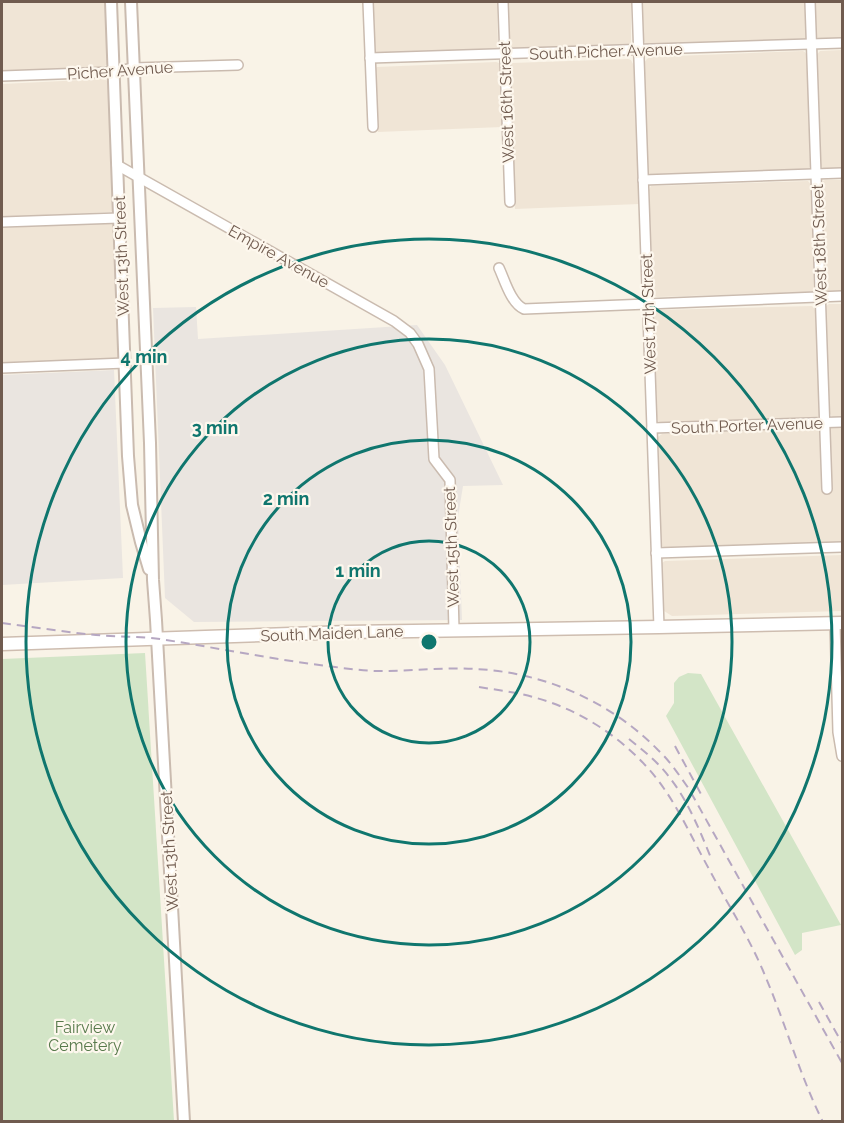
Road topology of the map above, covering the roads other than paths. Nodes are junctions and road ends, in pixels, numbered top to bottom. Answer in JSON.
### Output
{"nodes":[{"id":1,"x":111,"y":2,"type":"edge"},
{"id":2,"x":368,"y":2,"type":"edge"},
{"id":3,"x":503,"y":2,"type":"edge"},
{"id":4,"x":637,"y":2,"type":"edge"},
{"id":5,"x":810,"y":2,"type":"edge"},
{"id":6,"x":131,"y":3,"type":"edge"},
{"id":7,"x":843,"y":43,"type":"edge"},
{"id":8,"x":812,"y":44,"type":"junction"},
{"id":9,"x":639,"y":50,"type":"junction"},
{"id":10,"x":505,"y":54,"type":"junction"},
{"id":11,"x":370,"y":58,"type":"junction"},
{"id":12,"x":238,"y":64,"type":"dead end"},
{"id":13,"x":134,"y":68,"type":"junction"},
{"id":14,"x":113,"y":72,"type":"junction"},
{"id":15,"x":2,"y":76,"type":"edge"},
{"id":16,"x":373,"y":127,"type":"dead end"},
{"id":17,"x":137,"y":143,"type":"junction"},
{"id":18,"x":116,"y":144,"type":"junction"},
{"id":19,"x":117,"y":165,"type":"junction"},
{"id":20,"x":843,"y":173,"type":"edge"},
{"id":21,"x":816,"y":174,"type":"junction"},
{"id":22,"x":138,"y":176,"type":"junction"},
{"id":23,"x":644,"y":180,"type":"junction"},
{"id":24,"x":510,"y":202,"type":"dead end"},
{"id":25,"x":140,"y":207,"type":"junction"},
{"id":26,"x":119,"y":214,"type":"junction"},
{"id":27,"x":2,"y":222,"type":"edge"},
{"id":28,"x":121,"y":260,"type":"junction"},
{"id":29,"x":142,"y":260,"type":"junction"},
{"id":30,"x":499,"y":268,"type":"dead end"},
{"id":31,"x":122,"y":291,"type":"junction"},
{"id":32,"x":143,"y":291,"type":"junction"},
{"id":33,"x":843,"y":296,"type":"edge"},
{"id":34,"x":820,"y":297,"type":"junction"},
{"id":35,"x":648,"y":304,"type":"junction"},
{"id":36,"x":124,"y":344,"type":"junction"},
{"id":37,"x":145,"y":344,"type":"junction"},
{"id":38,"x":426,"y":361,"type":"joint"},
{"id":39,"x":125,"y":363,"type":"junction"},
{"id":40,"x":2,"y":368,"type":"edge"},
{"id":41,"x":125,"y":376,"type":"junction"},
{"id":42,"x":147,"y":376,"type":"junction"},
{"id":43,"x":825,"y":422,"type":"junction"},
{"id":44,"x":843,"y":422,"type":"edge"},
{"id":45,"x":652,"y":428,"type":"junction"},
{"id":46,"x":827,"y":489,"type":"dead end"},
{"id":47,"x":843,"y":547,"type":"edge"},
{"id":48,"x":656,"y":553,"type":"junction"},
{"id":49,"x":153,"y":580,"type":"junction"},
{"id":50,"x":839,"y":623,"type":"edge"},
{"id":51,"x":659,"y":627,"type":"junction"},
{"id":52,"x":454,"y":630,"type":"junction"},
{"id":53,"x":157,"y":639,"type":"junction"},
{"id":54,"x":2,"y":644,"type":"edge"},
{"id":55,"x":841,"y":745,"type":"edge"},
{"id":56,"x":843,"y":756,"type":"edge"},
{"id":57,"x":184,"y":1122,"type":"edge"}],
"edges":[{"from":1,"to":6,"type":"street"},
{"from":1,"to":14,"type":"street","name":"West 13th Street"},
{"from":2,"to":11,"type":"street"},
{"from":3,"to":10,"type":"street","name":"West 16th Street"},
{"from":4,"to":9,"type":"street","name":"West 17th Street"},
{"from":5,"to":8,"type":"street","name":"West 18th Street"},
{"from":6,"to":13,"type":"street","name":"West 13th Street"},
{"from":7,"to":8,"type":"street","name":"South Picher Avenue"},
{"from":8,"to":9,"type":"street","name":"South Picher Avenue"},
{"from":8,"to":21,"type":"street","name":"West 18th Street"},
{"from":9,"to":10,"type":"street","name":"South Picher Avenue"},
{"from":9,"to":23,"type":"street","name":"West 17th Street"},
{"from":10,"to":11,"type":"street","name":"South Picher Avenue"},
{"from":10,"to":24,"type":"street","name":"West 16th Street"},
{"from":11,"to":16,"type":"street"},
{"from":12,"to":13,"type":"street","name":"Picher Avenue"},
{"from":13,"to":14,"type":"street","name":"Picher Avenue"},
{"from":13,"to":17,"type":"street","name":"West 13th Street"},
{"from":14,"to":15,"type":"street","name":"Picher Avenue"},
{"from":14,"to":18,"type":"street","name":"West 13th Street"},
{"from":17,"to":18,"type":"street"},
{"from":17,"to":22,"type":"street","name":"West 13th Street"},
{"from":18,"to":19,"type":"street","name":"West 13th Street"},
{"from":19,"to":22,"type":"street","name":"Empire Avenue"},
{"from":19,"to":26,"type":"street","name":"West 13th Street"},
{"from":20,"to":21,"type":"street"},
{"from":21,"to":23,"type":"street"},
{"from":21,"to":34,"type":"street","name":"West 18th Street"},
{"from":22,"to":25,"type":"street","name":"West 13th Street"},
{"from":22,"to":38,"type":"street","name":"Empire Avenue"},
{"from":23,"to":35,"type":"street","name":"West 17th Street"},
{"from":25,"to":26,"type":"street"},
{"from":25,"to":29,"type":"street","name":"West 13th Street"},
{"from":26,"to":27,"type":"street"},
{"from":26,"to":28,"type":"street","name":"West 13th Street"},
{"from":28,"to":29,"type":"street"},
{"from":28,"to":31,"type":"street","name":"West 13th Street"},
{"from":29,"to":32,"type":"street","name":"West 13th Street"},
{"from":30,"to":35,"type":"street"},
{"from":31,"to":32,"type":"street"},
{"from":31,"to":36,"type":"street","name":"West 13th Street"},
{"from":32,"to":37,"type":"street","name":"West 13th Street"},
{"from":33,"to":34,"type":"street"},
{"from":34,"to":35,"type":"street"},
{"from":34,"to":43,"type":"street","name":"West 18th Street"},
{"from":35,"to":45,"type":"street","name":"West 17th Street"},
{"from":36,"to":37,"type":"street"},
{"from":36,"to":39,"type":"street","name":"West 13th Street"},
{"from":37,"to":42,"type":"street","name":"West 13th Street"},
{"from":38,"to":52,"type":"street","name":"West 15th Street"},
{"from":39,"to":40,"type":"street"},
{"from":39,"to":41,"type":"street","name":"West 13th Street"},
{"from":41,"to":42,"type":"street"},
{"from":41,"to":49,"type":"street","name":"West 13th Street"},
{"from":42,"to":49,"type":"street","name":"West 13th Street"},
{"from":43,"to":44,"type":"street","name":"South Porter Avenue"},
{"from":43,"to":45,"type":"street","name":"South Porter Avenue"},
{"from":43,"to":46,"type":"street","name":"West 18th Street"},
{"from":45,"to":48,"type":"street","name":"West 17th Street"},
{"from":47,"to":48,"type":"street"},
{"from":48,"to":51,"type":"street","name":"West 17th Street"},
{"from":49,"to":53,"type":"street","name":"West 13th Street"},
{"from":50,"to":51,"type":"main road","name":"South Maiden Lane"},
{"from":50,"to":55,"type":"street"},
{"from":51,"to":52,"type":"main road","name":"South Maiden Lane"},
{"from":52,"to":53,"type":"main road","name":"South Maiden Lane"},
{"from":53,"to":54,"type":"main road","name":"South Maiden Lane"},
{"from":53,"to":57,"type":"street","name":"West 13th Street"},
{"from":55,"to":56,"type":"street"}]}
